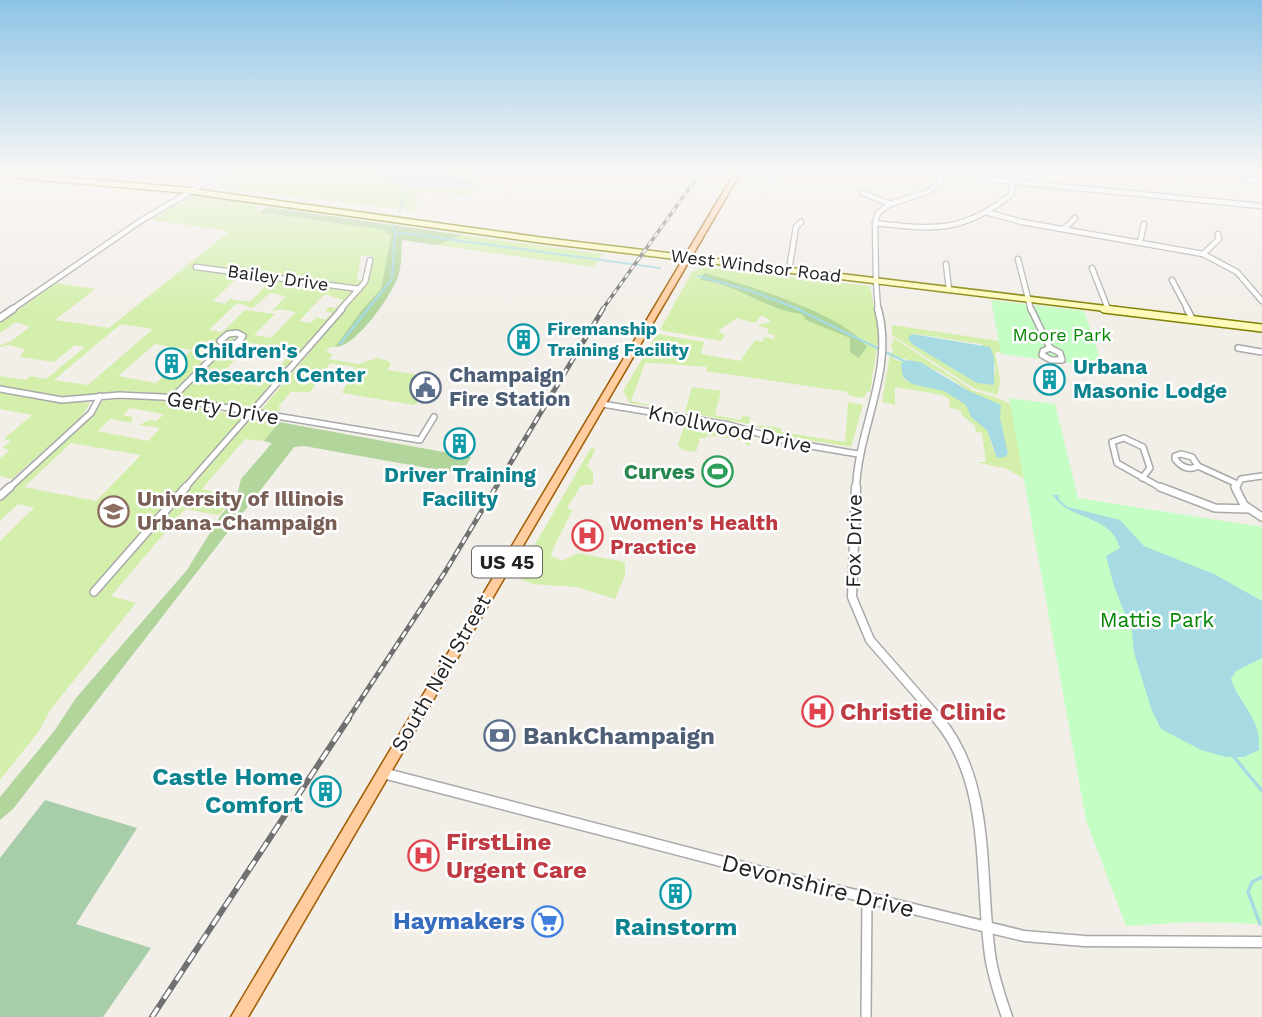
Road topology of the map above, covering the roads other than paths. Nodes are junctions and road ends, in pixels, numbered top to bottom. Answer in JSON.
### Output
{"nodes":[{"id":1,"x":146,"y":219,"type":"edge"},
{"id":2,"x":391,"y":219,"type":"edge"},
{"id":3,"x":709,"y":219,"type":"edge"},
{"id":4,"x":876,"y":219,"type":"edge"},
{"id":5,"x":975,"y":219,"type":"edge"},
{"id":6,"x":1011,"y":219,"type":"edge"},
{"id":7,"x":1073,"y":219,"type":"edge"},
{"id":8,"x":801,"y":222,"type":"dead end"},
{"id":9,"x":875,"y":223,"type":"junction"},
{"id":10,"x":1144,"y":224,"type":"dead end"},
{"id":11,"x":1063,"y":229,"type":"junction"},
{"id":12,"x":1218,"y":234,"type":"dead end"},
{"id":13,"x":1140,"y":242,"type":"junction"},
{"id":14,"x":1203,"y":254,"type":"junction"},
{"id":15,"x":686,"y":258,"type":"junction"},
{"id":16,"x":370,"y":260,"type":"dead end"},
{"id":17,"x":1018,"y":260,"type":"dead end"},
{"id":18,"x":946,"y":264,"type":"dead end"},
{"id":19,"x":196,"y":267,"type":"dead end"},
{"id":20,"x":1092,"y":268,"type":"dead end"},
{"id":21,"x":789,"y":270,"type":"junction"},
{"id":22,"x":1172,"y":280,"type":"dead end"},
{"id":23,"x":876,"y":281,"type":"junction"},
{"id":24,"x":1252,"y":285,"type":"junction"},
{"id":25,"x":1262,"y":286,"type":"edge"},
{"id":26,"x":359,"y":289,"type":"junction"},
{"id":27,"x":949,"y":289,"type":"junction"},
{"id":28,"x":1028,"y":299,"type":"junction"},
{"id":29,"x":1262,"y":301,"type":"edge"},
{"id":30,"x":1108,"y":309,"type":"junction"},
{"id":31,"x":0,"y":318,"type":"edge"},
{"id":32,"x":1193,"y":320,"type":"junction"},
{"id":33,"x":1262,"y":328,"type":"edge"},
{"id":34,"x":225,"y":345,"type":"dead end"},
{"id":35,"x":1050,"y":348,"type":"dead end"},
{"id":36,"x":1238,"y":348,"type":"dead end"},
{"id":37,"x":1262,"y":352,"type":"edge"},
{"id":38,"x":0,"y":389,"type":"edge"},
{"id":39,"x":100,"y":396,"type":"junction"},
{"id":40,"x":172,"y":399,"type":"junction"},
{"id":41,"x":603,"y":404,"type":"junction"},
{"id":42,"x":251,"y":413,"type":"junction"},
{"id":43,"x":434,"y":417,"type":"dead end"},
{"id":44,"x":858,"y":454,"type":"junction"},
{"id":45,"x":1198,"y":466,"type":"dead end"},
{"id":46,"x":1262,"y":476,"type":"edge"},
{"id":47,"x":1142,"y":478,"type":"junction"},
{"id":48,"x":1236,"y":483,"type":"junction"},
{"id":49,"x":0,"y":496,"type":"edge"},
{"id":50,"x":1248,"y":509,"type":"junction"},
{"id":51,"x":1262,"y":517,"type":"edge"},
{"id":52,"x":94,"y":592,"type":"dead end"},
{"id":53,"x":383,"y":773,"type":"junction"},
{"id":54,"x":867,"y":898,"type":"junction"},
{"id":55,"x":988,"y":928,"type":"junction"},
{"id":56,"x":1262,"y":942,"type":"edge"},
{"id":57,"x":239,"y":1017,"type":"edge"},
{"id":58,"x":866,"y":1017,"type":"edge"},
{"id":59,"x":1007,"y":1017,"type":"edge"}],
"edges":[{"from":1,"to":31,"type":"street"},
{"from":2,"to":15,"type":"main road","name":"West Windsor Road"},
{"from":3,"to":15,"type":"main road","number":"US 45"},
{"from":4,"to":9,"type":"street"},
{"from":5,"to":9,"type":"street"},
{"from":6,"to":11,"type":"street"},
{"from":7,"to":11,"type":"street"},
{"from":8,"to":21,"type":"street"},
{"from":9,"to":23,"type":"street"},
{"from":10,"to":13,"type":"street"},
{"from":11,"to":13,"type":"street"},
{"from":12,"to":14,"type":"street"},
{"from":13,"to":14,"type":"street"},
{"from":14,"to":24,"type":"street"},
{"from":15,"to":21,"type":"main road","name":"West Windsor Road"},
{"from":15,"to":41,"type":"main road","name":"South Neil Street","number":"US 45"},
{"from":16,"to":26,"type":"street"},
{"from":17,"to":28,"type":"street"},
{"from":18,"to":27,"type":"street"},
{"from":19,"to":26,"type":"street","name":"Bailey Drive"},
{"from":20,"to":30,"type":"street"},
{"from":21,"to":23,"type":"main road","name":"West Windsor Road"},
{"from":22,"to":32,"type":"street"},
{"from":23,"to":27,"type":"main road","name":"West Windsor Road"},
{"from":23,"to":44,"type":"street","name":"Fox Drive"},
{"from":24,"to":25,"type":"street"},
{"from":24,"to":29,"type":"street"},
{"from":26,"to":42,"type":"street"},
{"from":27,"to":28,"type":"main road","name":"West Windsor Road"},
{"from":28,"to":30,"type":"main road","name":"West Windsor Road"},
{"from":28,"to":35,"type":"street"},
{"from":30,"to":32,"type":"main road","name":"West Windsor Road"},
{"from":32,"to":33,"type":"main road","name":"West Windsor Road"},
{"from":34,"to":40,"type":"street"},
{"from":36,"to":37,"type":"street"},
{"from":38,"to":39,"type":"street","name":"Gerty Drive"},
{"from":39,"to":40,"type":"street","name":"Gerty Drive"},
{"from":39,"to":49,"type":"street"},
{"from":40,"to":42,"type":"street","name":"Gerty Drive"},
{"from":41,"to":44,"type":"street","name":"Knollwood Drive"},
{"from":41,"to":53,"type":"main road","name":"South Neil Street","number":"US 45"},
{"from":42,"to":43,"type":"street","name":"Gerty Drive"},
{"from":42,"to":52,"type":"street"},
{"from":44,"to":55,"type":"street","name":"Fox Drive"},
{"from":45,"to":48,"type":"street"},
{"from":46,"to":48,"type":"street"},
{"from":47,"to":47,"type":"street"},
{"from":47,"to":50,"type":"street"},
{"from":48,"to":50,"type":"street"},
{"from":50,"to":51,"type":"street"},
{"from":53,"to":54,"type":"street","name":"Devonshire Drive"},
{"from":53,"to":57,"type":"main road","name":"South Neil Street","number":"US 45"},
{"from":54,"to":55,"type":"street","name":"Devonshire Drive"},
{"from":54,"to":58,"type":"street"},
{"from":55,"to":56,"type":"street","name":"Devonshire Drive"},
{"from":55,"to":59,"type":"street","name":"Fox Drive"}]}
